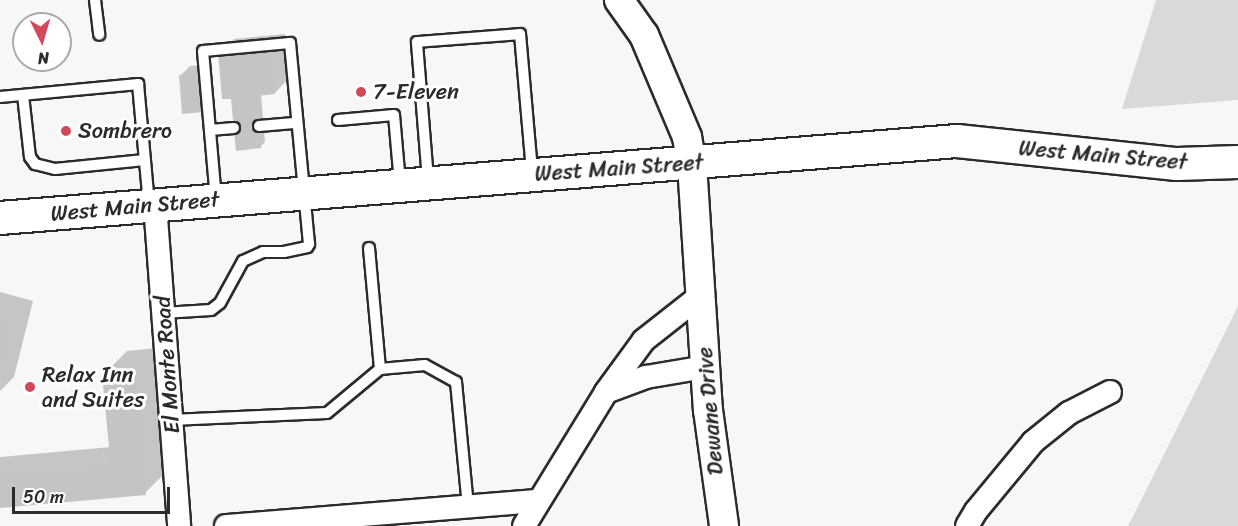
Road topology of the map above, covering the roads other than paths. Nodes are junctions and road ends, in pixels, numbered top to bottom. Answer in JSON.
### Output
{"nodes":[{"id":1,"x":95,"y":0,"type":"edge"},
{"id":2,"x":619,"y":0,"type":"edge"},
{"id":3,"x":99,"y":36,"type":"dead end"},
{"id":4,"x":23,"y":94,"type":"junction"},
{"id":5,"x":0,"y":97,"type":"edge"},
{"id":6,"x":338,"y":120,"type":"dead end"},
{"id":7,"x":297,"y":123,"type":"junction"},
{"id":8,"x":259,"y":126,"type":"dead end"},
{"id":9,"x":234,"y":128,"type":"dead end"},
{"id":10,"x":210,"y":130,"type":"junction"},
{"id":11,"x":145,"y":160,"type":"junction"},
{"id":12,"x":1238,"y":162,"type":"edge"},
{"id":13,"x":692,"y":164,"type":"junction"},
{"id":14,"x":532,"y":175,"type":"junction"},
{"id":15,"x":414,"y":184,"type":"junction"},
{"id":16,"x":303,"y":192,"type":"junction"},
{"id":17,"x":216,"y":200,"type":"junction"},
{"id":18,"x":152,"y":204,"type":"junction"},
{"id":19,"x":0,"y":218,"type":"edge"},
{"id":20,"x":369,"y":248,"type":"dead end"},
{"id":21,"x":700,"y":296,"type":"junction"},
{"id":22,"x":163,"y":313,"type":"junction"},
{"id":23,"x":705,"y":367,"type":"junction"},
{"id":24,"x":380,"y":369,"type":"junction"},
{"id":25,"x":606,"y":392,"type":"junction"},
{"id":26,"x":1110,"y":392,"type":"dead end"},
{"id":27,"x":171,"y":420,"type":"junction"},
{"id":28,"x":538,"y":501,"type":"junction"},
{"id":29,"x":468,"y":507,"type":"junction"},
{"id":30,"x":179,"y":526,"type":"edge"},
{"id":31,"x":226,"y":526,"type":"edge"},
{"id":32,"x":524,"y":526,"type":"edge"},
{"id":33,"x":724,"y":526,"type":"edge"},
{"id":34,"x":967,"y":526,"type":"edge"}],
"edges":[{"from":1,"to":3,"type":"lane"},
{"from":2,"to":13,"type":"street","name":"Dewane Drive"},
{"from":4,"to":5,"type":"lane"},
{"from":4,"to":11,"type":"lane"},
{"from":4,"to":11,"type":"lane"},
{"from":6,"to":15,"type":"lane"},
{"from":7,"to":8,"type":"lane"},
{"from":7,"to":10,"type":"lane"},
{"from":7,"to":16,"type":"lane"},
{"from":9,"to":10,"type":"lane"},
{"from":10,"to":17,"type":"lane"},
{"from":11,"to":18,"type":"lane"},
{"from":12,"to":13,"type":"main road","name":"West Main Street"},
{"from":13,"to":14,"type":"main road","name":"West Main Street"},
{"from":13,"to":21,"type":"street","name":"Dewane Drive"},
{"from":14,"to":15,"type":"main road","name":"West Main Street"},
{"from":14,"to":15,"type":"lane"},
{"from":15,"to":16,"type":"main road","name":"West Main Street"},
{"from":16,"to":17,"type":"main road","name":"West Main Street"},
{"from":16,"to":22,"type":"lane"},
{"from":17,"to":18,"type":"main road","name":"West Main Street"},
{"from":18,"to":19,"type":"main road","name":"West Main Street"},
{"from":18,"to":22,"type":"street","name":"El Monte Road"},
{"from":20,"to":24,"type":"lane"},
{"from":21,"to":23,"type":"street","name":"Dewane Drive"},
{"from":21,"to":25,"type":"street"},
{"from":22,"to":27,"type":"street","name":"El Monte Road"},
{"from":23,"to":25,"type":"street"},
{"from":23,"to":33,"type":"street","name":"Dewane Drive"},
{"from":24,"to":27,"type":"lane"},
{"from":24,"to":29,"type":"lane"},
{"from":25,"to":28,"type":"street"},
{"from":26,"to":34,"type":"street"},
{"from":27,"to":30,"type":"street","name":"El Monte Road"},
{"from":28,"to":29,"type":"street"},
{"from":28,"to":32,"type":"street"},
{"from":29,"to":31,"type":"street"}]}
